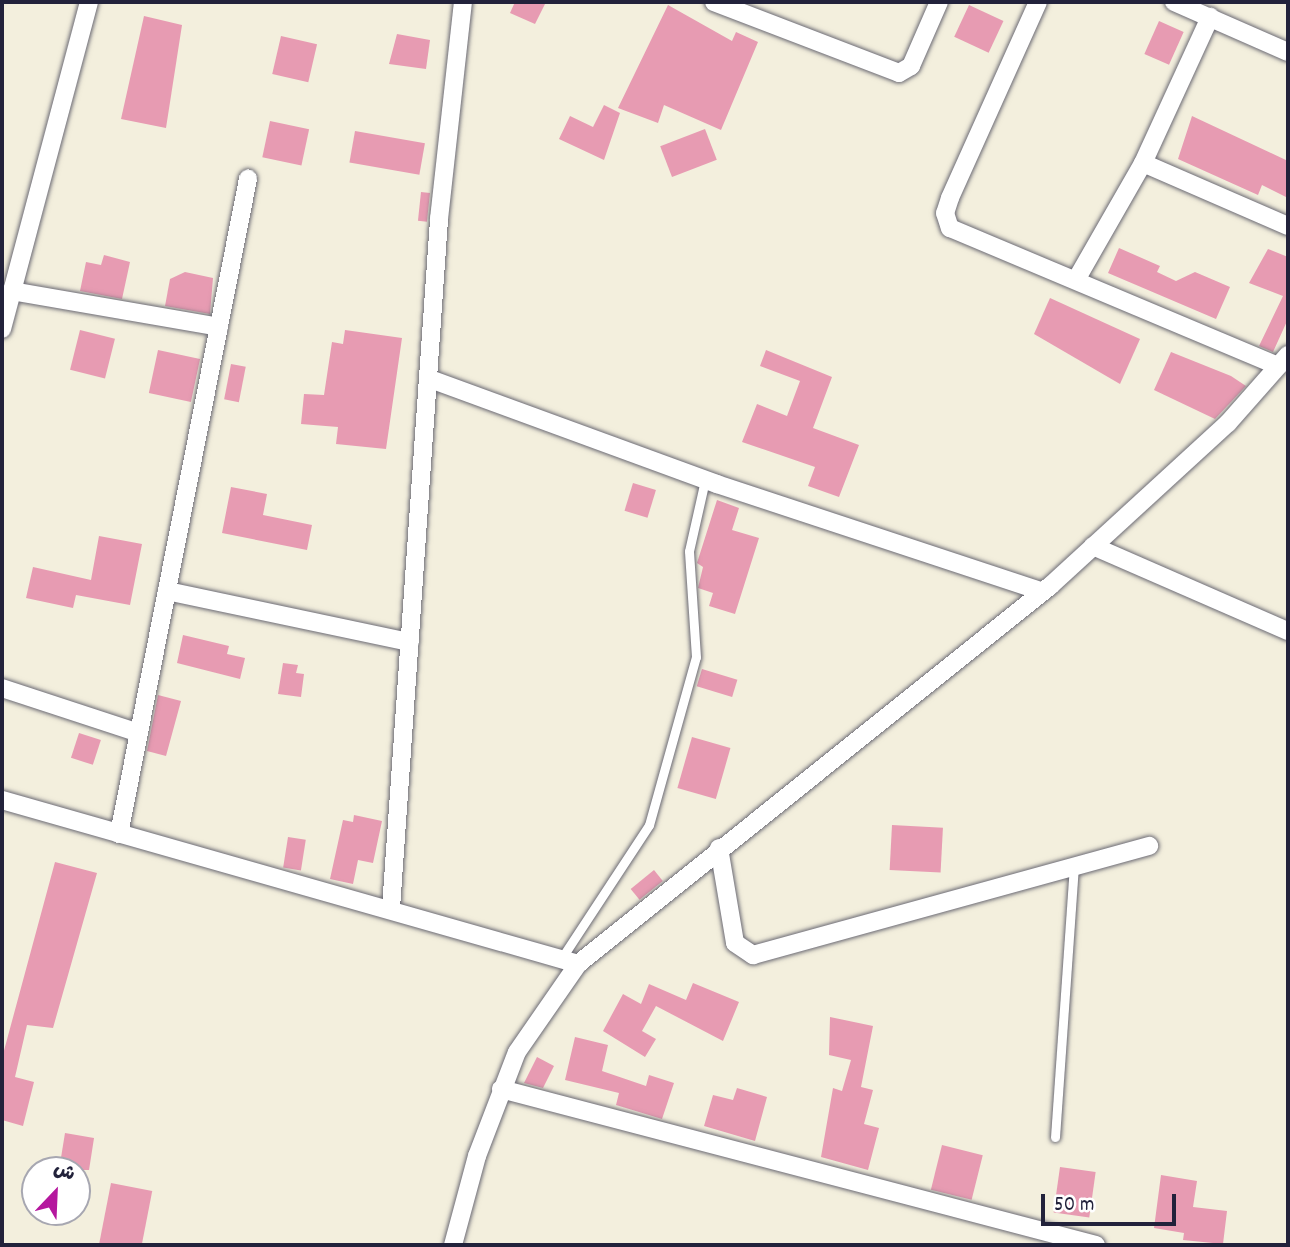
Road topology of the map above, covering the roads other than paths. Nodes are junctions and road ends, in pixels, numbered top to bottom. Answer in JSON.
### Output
{"nodes":[{"id":1,"x":89,"y":2,"type":"edge"},
{"id":2,"x":463,"y":2,"type":"edge"},
{"id":3,"x":714,"y":2,"type":"edge"},
{"id":4,"x":939,"y":2,"type":"edge"},
{"id":5,"x":1038,"y":2,"type":"edge"},
{"id":6,"x":1174,"y":2,"type":"edge"},
{"id":7,"x":1210,"y":17,"type":"junction"},
{"id":8,"x":1288,"y":52,"type":"edge"},
{"id":9,"x":1143,"y":163,"type":"junction"},
{"id":10,"x":248,"y":179,"type":"dead end"},
{"id":11,"x":1288,"y":226,"type":"edge"},
{"id":12,"x":1076,"y":279,"type":"junction"},
{"id":13,"x":11,"y":291,"type":"junction"},
{"id":14,"x":219,"y":327,"type":"junction"},
{"id":15,"x":2,"y":329,"type":"edge"},
{"id":16,"x":1283,"y":360,"type":"edge"},
{"id":17,"x":430,"y":379,"type":"junction"},
{"id":18,"x":705,"y":480,"type":"junction"},
{"id":19,"x":1093,"y":546,"type":"junction"},
{"id":20,"x":167,"y":591,"type":"junction"},
{"id":21,"x":1043,"y":592,"type":"junction"},
{"id":22,"x":1288,"y":631,"type":"edge"},
{"id":23,"x":410,"y":642,"type":"junction"},
{"id":24,"x":2,"y":688,"type":"edge"},
{"id":25,"x":139,"y":733,"type":"junction"},
{"id":26,"x":2,"y":800,"type":"edge"},
{"id":27,"x":119,"y":834,"type":"junction"},
{"id":28,"x":1149,"y":846,"type":"dead end"},
{"id":29,"x":719,"y":848,"type":"junction"},
{"id":30,"x":1074,"y":867,"type":"junction"},
{"id":31,"x":391,"y":908,"type":"junction"},
{"id":32,"x":569,"y":961,"type":"junction"},
{"id":33,"x":501,"y":1089,"type":"junction"},
{"id":34,"x":1055,"y":1137,"type":"dead end"},
{"id":35,"x":453,"y":1245,"type":"edge"},
{"id":36,"x":1096,"y":1245,"type":"edge"}],
"edges":[{"from":1,"to":13,"type":"street"},
{"from":2,"to":17,"type":"street"},
{"from":3,"to":4,"type":"street"},
{"from":5,"to":12,"type":"street"},
{"from":6,"to":7,"type":"street"},
{"from":7,"to":8,"type":"street"},
{"from":7,"to":9,"type":"street"},
{"from":9,"to":11,"type":"street"},
{"from":9,"to":12,"type":"street"},
{"from":10,"to":14,"type":"street"},
{"from":12,"to":16,"type":"street"},
{"from":13,"to":14,"type":"street"},
{"from":13,"to":15,"type":"street"},
{"from":14,"to":20,"type":"street"},
{"from":16,"to":19,"type":"street"},
{"from":17,"to":18,"type":"street"},
{"from":17,"to":23,"type":"street"},
{"from":18,"to":21,"type":"street"},
{"from":18,"to":32,"type":"lane"},
{"from":19,"to":21,"type":"street"},
{"from":19,"to":22,"type":"street"},
{"from":20,"to":23,"type":"street"},
{"from":20,"to":25,"type":"street"},
{"from":21,"to":29,"type":"street"},
{"from":23,"to":31,"type":"street"},
{"from":24,"to":25,"type":"street"},
{"from":25,"to":27,"type":"street"},
{"from":26,"to":27,"type":"street"},
{"from":27,"to":31,"type":"street"},
{"from":28,"to":30,"type":"street"},
{"from":29,"to":30,"type":"street"},
{"from":29,"to":32,"type":"street"},
{"from":30,"to":34,"type":"lane"},
{"from":31,"to":32,"type":"street"},
{"from":32,"to":33,"type":"street"},
{"from":33,"to":35,"type":"street"},
{"from":33,"to":36,"type":"street"}]}
